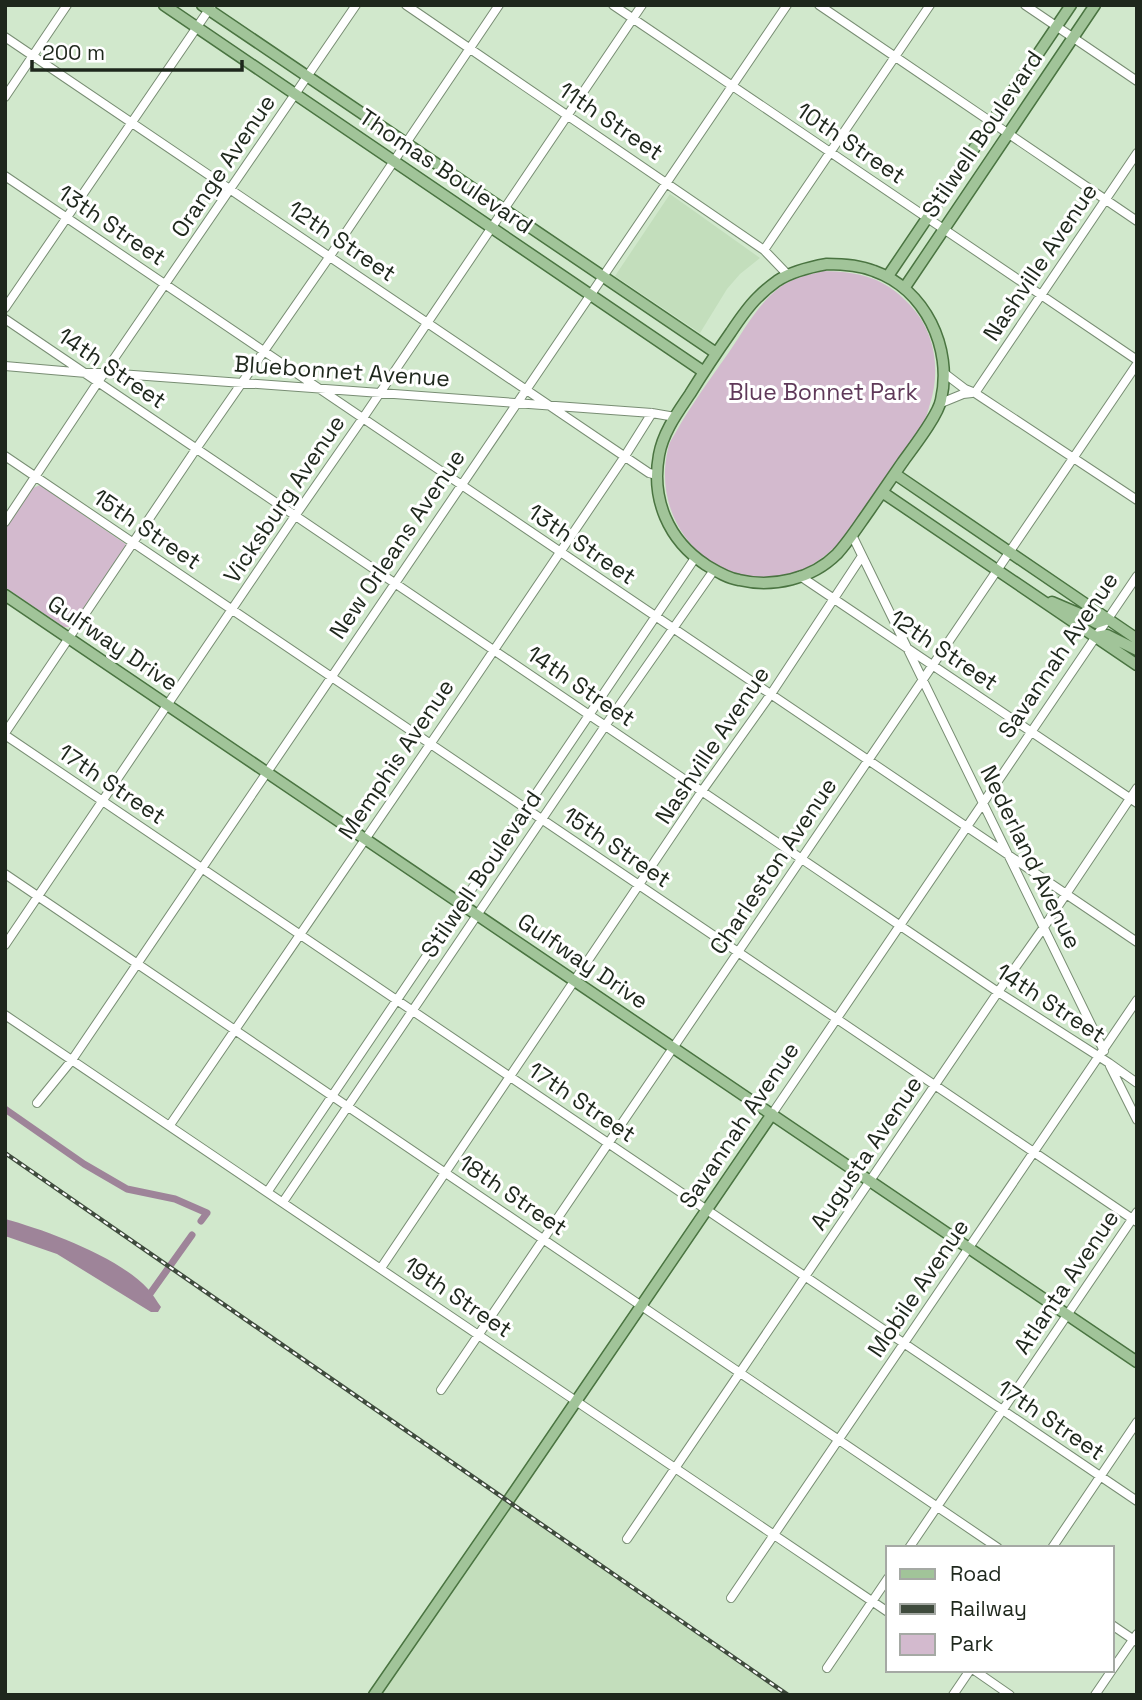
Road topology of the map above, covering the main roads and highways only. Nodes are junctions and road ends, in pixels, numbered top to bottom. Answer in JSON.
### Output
{"nodes":[{"id":1,"x":164,"y":5,"type":"edge"},
{"id":2,"x":1072,"y":5,"type":"edge"},
{"id":3,"x":1095,"y":5,"type":"edge"},
{"id":4,"x":207,"y":7,"type":"edge"},
{"id":5,"x":887,"y":276,"type":"junction"},
{"id":6,"x":905,"y":287,"type":"junction"},
{"id":7,"x":716,"y":353,"type":"junction"},
{"id":8,"x":704,"y":372,"type":"junction"},
{"id":9,"x":895,"y":474,"type":"junction"},
{"id":10,"x":882,"y":492,"type":"junction"},
{"id":11,"x":5,"y":595,"type":"edge"},
{"id":12,"x":1036,"y":597,"type":"junction"},
{"id":13,"x":1108,"y":619,"type":"junction"},
{"id":14,"x":1096,"y":637,"type":"junction"},
{"id":15,"x":1137,"y":639,"type":"edge"},
{"id":16,"x":1137,"y":650,"type":"edge"},
{"id":17,"x":1137,"y":665,"type":"edge"},
{"id":18,"x":772,"y":1114,"type":"junction"},
{"id":19,"x":1137,"y":1362,"type":"edge"},
{"id":20,"x":374,"y":1695,"type":"edge"}],
"edges":[{"from":1,"to":8,"type":"main road","name":"Thomas Boulevard"},
{"from":2,"to":5,"type":"main road","name":"Stilwell Boulevard"},
{"from":3,"to":6,"type":"main road","name":"Stilwell Boulevard"},
{"from":4,"to":7,"type":"main road","name":"Thomas Boulevard"},
{"from":5,"to":6,"type":"main road"},
{"from":5,"to":7,"type":"main road"},
{"from":6,"to":9,"type":"main road"},
{"from":7,"to":8,"type":"main road"},
{"from":8,"to":10,"type":"main road"},
{"from":9,"to":10,"type":"main road"},
{"from":9,"to":13,"type":"main road"},
{"from":10,"to":12,"type":"main road"},
{"from":11,"to":18,"type":"main road","name":"Gulfway Drive"},
{"from":12,"to":13,"type":"main road"},
{"from":12,"to":14,"type":"main road"},
{"from":13,"to":15,"type":"main road"},
{"from":14,"to":16,"type":"main road"},
{"from":14,"to":17,"type":"main road"},
{"from":18,"to":19,"type":"main road","name":"Gulfway Drive"},
{"from":18,"to":20,"type":"main road","name":"Savannah Avenue"}]}
